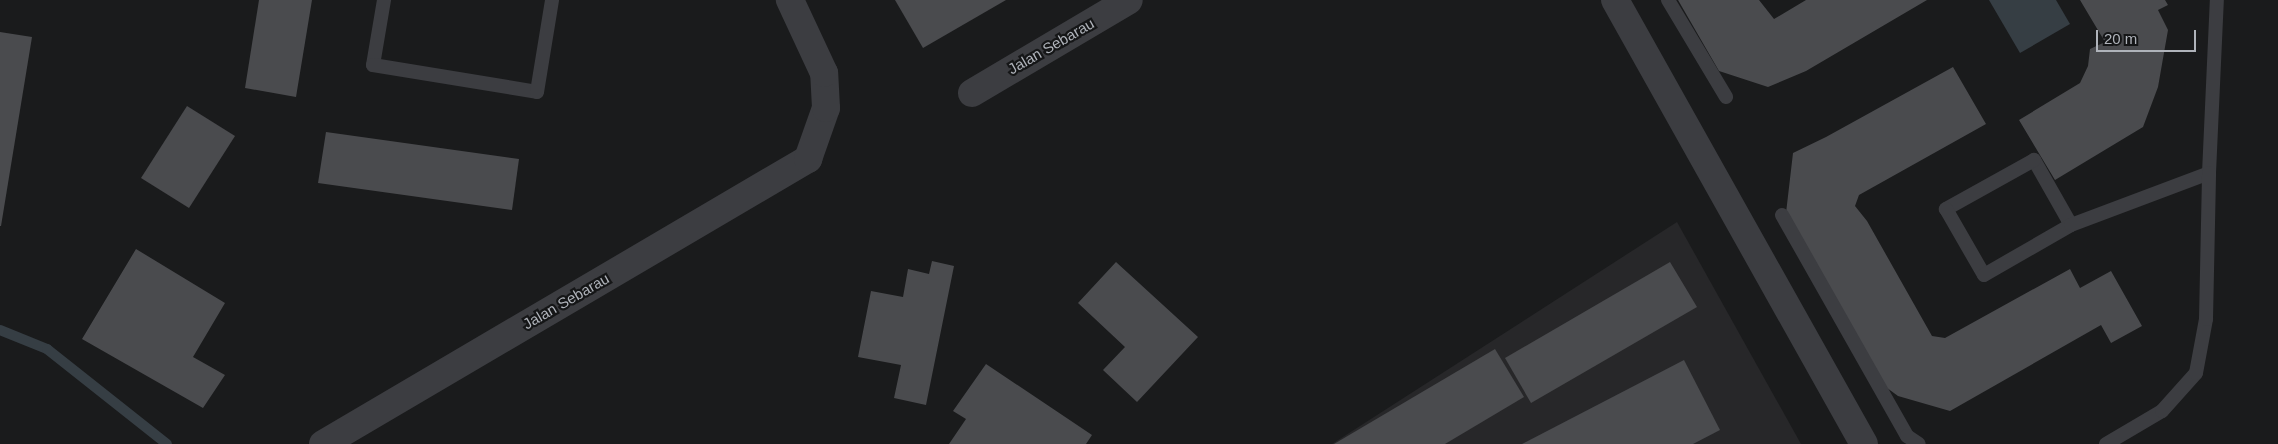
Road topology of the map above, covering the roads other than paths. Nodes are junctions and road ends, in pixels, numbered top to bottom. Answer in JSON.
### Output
{"nodes":[{"id":1,"x":384,"y":0,"type":"edge"},
{"id":2,"x":552,"y":0,"type":"edge"},
{"id":3,"x":790,"y":0,"type":"edge"},
{"id":4,"x":1129,"y":0,"type":"edge"},
{"id":5,"x":1615,"y":0,"type":"edge"},
{"id":6,"x":1668,"y":0,"type":"edge"},
{"id":7,"x":2217,"y":0,"type":"edge"},
{"id":8,"x":972,"y":93,"type":"dead end"},
{"id":9,"x":1726,"y":97,"type":"dead end"},
{"id":10,"x":2209,"y":173,"type":"junction"},
{"id":11,"x":1782,"y":215,"type":"dead end"},
{"id":12,"x":2072,"y":225,"type":"junction"},
{"id":13,"x":323,"y":444,"type":"edge"},
{"id":14,"x":1864,"y":444,"type":"edge"},
{"id":15,"x":1919,"y":444,"type":"edge"},
{"id":16,"x":2106,"y":444,"type":"edge"}],
"edges":[{"from":1,"to":2,"type":"lane"},
{"from":3,"to":13,"type":"street","name":"Jalan Sebarau"},
{"from":4,"to":8,"type":"street","name":"Jalan Sebarau"},
{"from":5,"to":14,"type":"street"},
{"from":6,"to":9,"type":"lane"},
{"from":7,"to":10,"type":"lane"},
{"from":10,"to":12,"type":"lane"},
{"from":10,"to":16,"type":"lane"},
{"from":11,"to":15,"type":"lane"},
{"from":12,"to":12,"type":"lane"}]}
